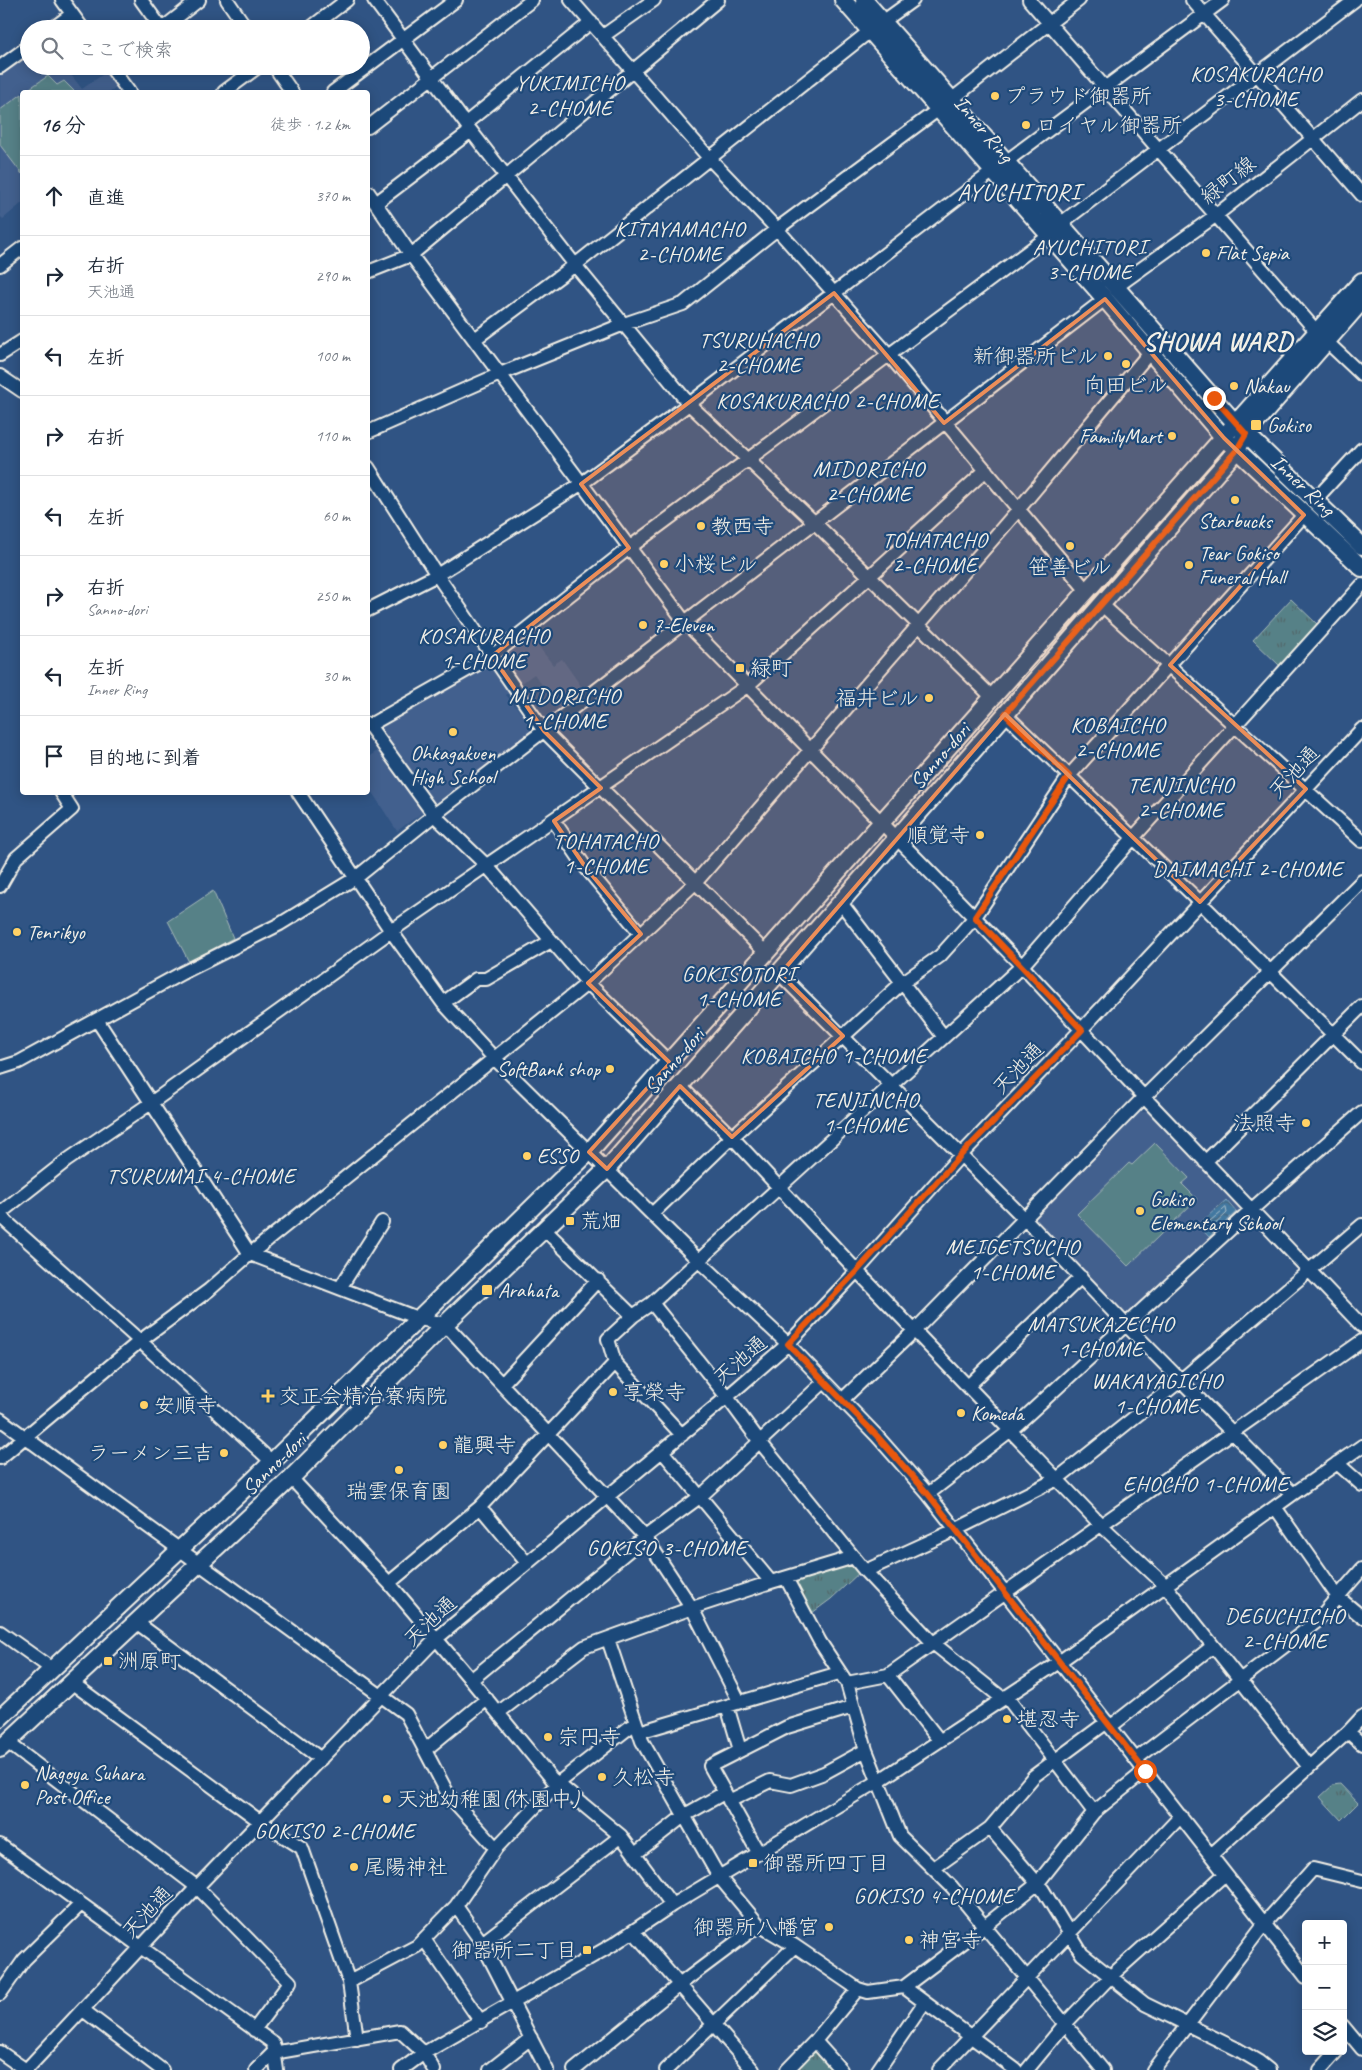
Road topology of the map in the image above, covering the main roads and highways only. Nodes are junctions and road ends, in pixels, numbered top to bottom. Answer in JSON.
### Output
{"nodes":[{"id":1,"x":843,"y":0,"type":"edge"},
{"id":2,"x":864,"y":0,"type":"edge"},
{"id":3,"x":876,"y":27,"type":"junction"},
{"id":4,"x":945,"y":104,"type":"junction"},
{"id":5,"x":1362,"y":281,"type":"edge"},
{"id":6,"x":1111,"y":293,"type":"junction"},
{"id":7,"x":1362,"y":301,"type":"edge"},
{"id":8,"x":1322,"y":337,"type":"junction"},
{"id":9,"x":1241,"y":429,"type":"junction"},
{"id":10,"x":1224,"y":438,"type":"junction"},
{"id":11,"x":1236,"y":451,"type":"junction"},
{"id":12,"x":1362,"y":546,"type":"edge"},
{"id":13,"x":1362,"y":568,"type":"edge"},
{"id":14,"x":0,"y":1718,"type":"edge"},
{"id":15,"x":4,"y":1746,"type":"edge"}],
"edges":[{"from":1,"to":3,"type":"main road","name":"Inner Ring"},
{"from":2,"to":3,"type":"main road","name":"Inner Ring"},
{"from":3,"to":4,"type":"main road","name":"Inner Ring"},
{"from":4,"to":6,"type":"main road","name":"Inner Ring"},
{"from":4,"to":6,"type":"main road","name":"Inner Ring"},
{"from":5,"to":8,"type":"main road","name":"Sanno-dori"},
{"from":6,"to":9,"type":"main road","name":"Inner Ring"},
{"from":6,"to":10,"type":"main road","name":"Inner Ring"},
{"from":7,"to":8,"type":"main road","name":"Sanno-dori"},
{"from":8,"to":9,"type":"main road","name":"Sanno-dori"},
{"from":9,"to":10,"type":"main road","name":"Sanno-dori"},
{"from":9,"to":11,"type":"main road","name":"Sanno-dori"},
{"from":9,"to":12,"type":"main road","name":"Inner Ring"},
{"from":10,"to":11,"type":"main road","name":"Inner Ring"},
{"from":10,"to":14,"type":"main road","name":"Sanno-dori"},
{"from":11,"to":13,"type":"main road","name":"Inner Ring"},
{"from":11,"to":15,"type":"main road","name":"Sanno-dori"}]}
